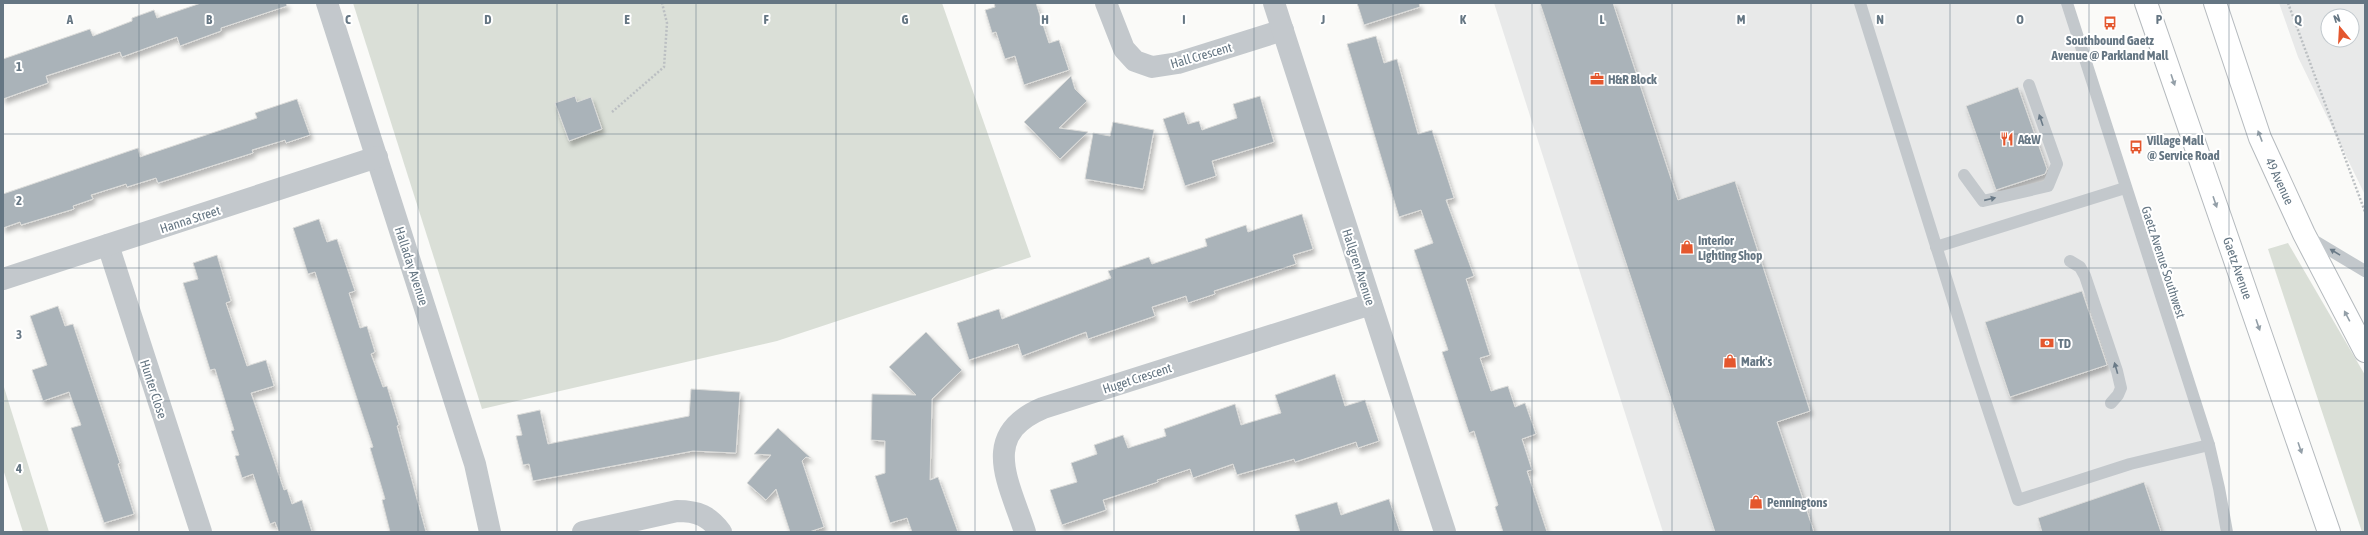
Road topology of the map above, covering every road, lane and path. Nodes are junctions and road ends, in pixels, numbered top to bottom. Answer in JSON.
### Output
{"nodes":[{"id":1,"x":327,"y":3,"type":"edge"},
{"id":2,"x":662,"y":3,"type":"edge"},
{"id":3,"x":1106,"y":3,"type":"edge"},
{"id":4,"x":1274,"y":3,"type":"edge"},
{"id":5,"x":1860,"y":3,"type":"edge"},
{"id":6,"x":2067,"y":3,"type":"edge"},
{"id":7,"x":2146,"y":3,"type":"edge"},
{"id":8,"x":2215,"y":3,"type":"edge"},
{"id":9,"x":2288,"y":3,"type":"edge"},
{"id":10,"x":1283,"y":30,"type":"junction"},
{"id":11,"x":2029,"y":85,"type":"dead end"},
{"id":12,"x":612,"y":112,"type":"dead end"},
{"id":13,"x":377,"y":157,"type":"junction"},
{"id":14,"x":1964,"y":175,"type":"dead end"},
{"id":15,"x":2126,"y":188,"type":"junction"},
{"id":16,"x":2365,"y":212,"type":"edge"},
{"id":17,"x":2304,"y":234,"type":"junction"},
{"id":18,"x":108,"y":245,"type":"junction"},
{"id":19,"x":1936,"y":247,"type":"junction"},
{"id":20,"x":2070,"y":261,"type":"dead end"},
{"id":21,"x":2365,"y":271,"type":"edge"},
{"id":22,"x":3,"y":279,"type":"edge"},
{"id":23,"x":1371,"y":304,"type":"junction"},
{"id":24,"x":2365,"y":351,"type":"edge"},
{"id":25,"x":2110,"y":403,"type":"dead end"},
{"id":26,"x":2209,"y":445,"type":"junction"},
{"id":27,"x":201,"y":532,"type":"edge"},
{"id":28,"x":490,"y":532,"type":"edge"},
{"id":29,"x":583,"y":532,"type":"edge"},
{"id":30,"x":721,"y":532,"type":"edge"},
{"id":31,"x":1025,"y":532,"type":"edge"},
{"id":32,"x":1445,"y":532,"type":"edge"},
{"id":33,"x":2227,"y":532,"type":"edge"},
{"id":34,"x":2330,"y":532,"type":"edge"}],
"edges":[{"from":1,"to":13,"type":"street","name":"Halladay Avenue"},
{"from":2,"to":12,"type":"path"},
{"from":3,"to":10,"type":"street","name":"Hall Crescent"},
{"from":4,"to":10,"type":"street","name":"Hallgren Avenue"},
{"from":5,"to":19,"type":"lane"},
{"from":6,"to":15,"type":"lane","name":"Gaetz Avenue Southwest"},
{"from":7,"to":34,"type":"main road","name":"Gaetz Avenue","one_way":true},
{"from":17,"to":8,"type":"main road","name":"49 Avenue","one_way":true},
{"from":9,"to":16,"type":"path"},
{"from":10,"to":23,"type":"street","name":"Hallgren Avenue"},
{"from":14,"to":11,"type":"lane","one_way":true},
{"from":13,"to":18,"type":"street","name":"Hanna Street"},
{"from":13,"to":28,"type":"street","name":"Halladay Avenue"},
{"from":15,"to":19,"type":"lane"},
{"from":15,"to":26,"type":"lane","name":"Gaetz Avenue Southwest"},
{"from":21,"to":17,"type":"lane","one_way":true},
{"from":24,"to":17,"type":"main road","name":"49 Avenue","one_way":true},
{"from":18,"to":22,"type":"street","name":"Hanna Street"},
{"from":18,"to":27,"type":"street","name":"Hunter Close"},
{"from":19,"to":26,"type":"lane"},
{"from":25,"to":20,"type":"lane","one_way":true},
{"from":23,"to":31,"type":"street","name":"Huget Crescent"},
{"from":23,"to":32,"type":"street","name":"Hallgren Avenue"},
{"from":26,"to":33,"type":"lane","name":"Gaetz Avenue Southwest"},
{"from":29,"to":30,"type":"street"}]}
